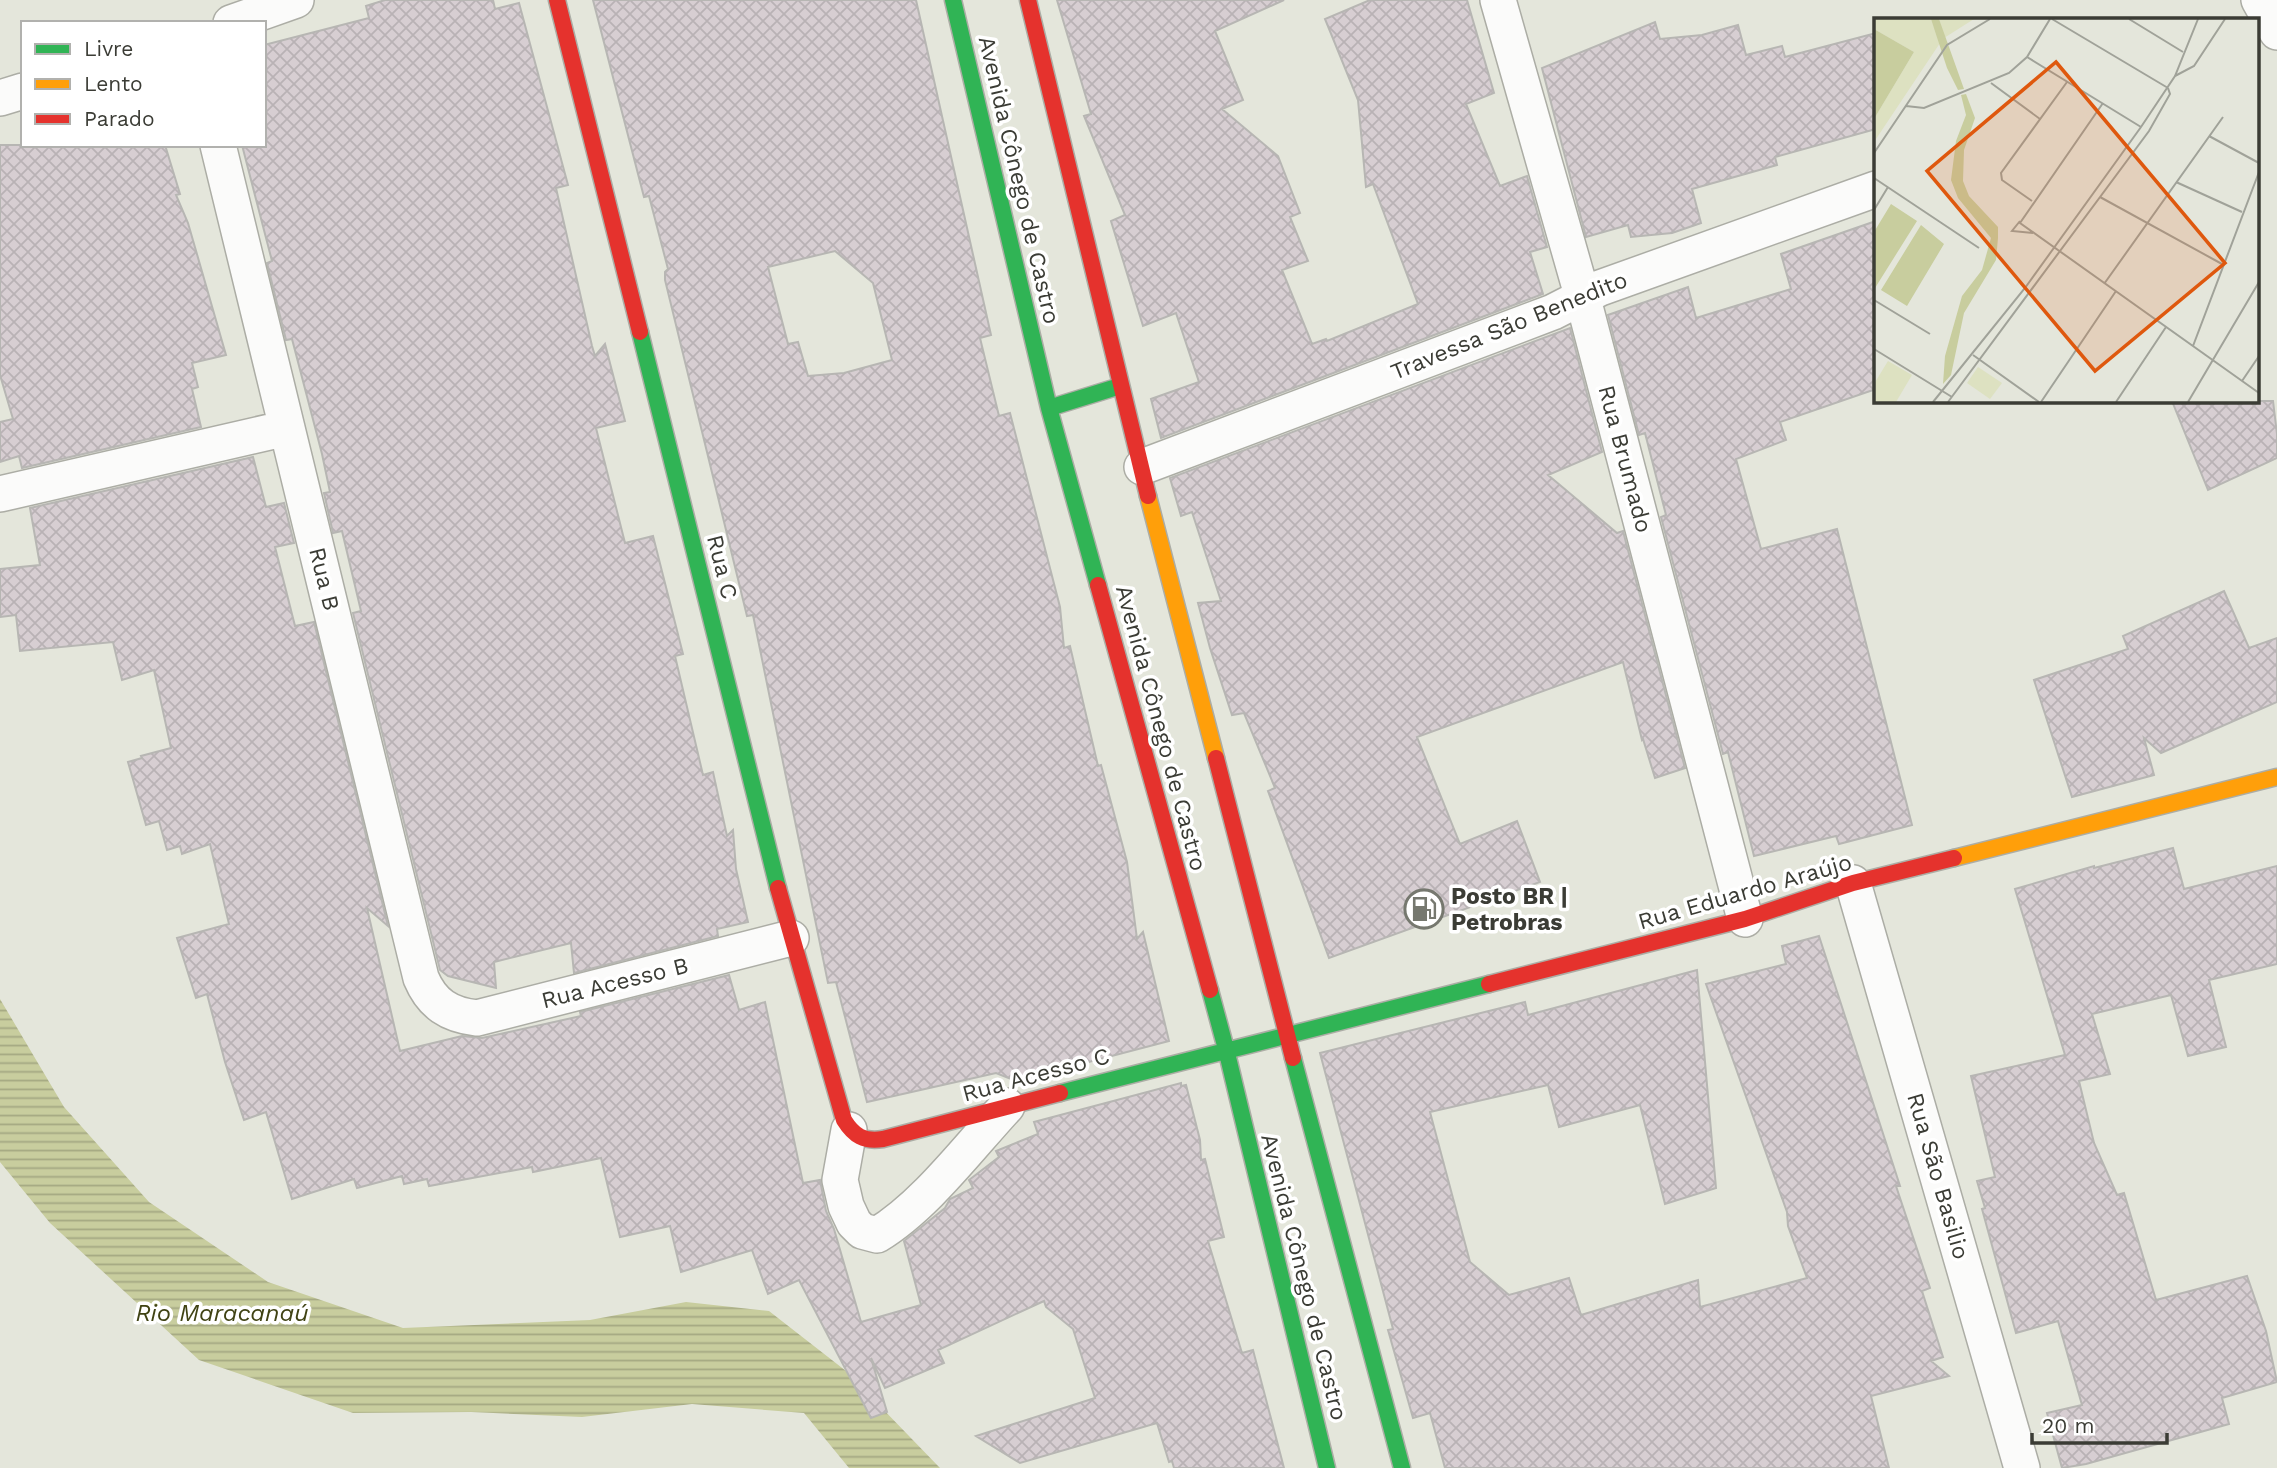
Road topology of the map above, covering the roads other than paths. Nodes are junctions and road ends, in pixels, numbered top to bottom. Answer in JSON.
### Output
{"nodes":[{"id":1,"x":296,"y":0,"type":"edge"},
{"id":2,"x":557,"y":0,"type":"edge"},
{"id":3,"x":953,"y":0,"type":"edge"},
{"id":4,"x":1028,"y":0,"type":"edge"},
{"id":5,"x":1499,"y":0,"type":"edge"},
{"id":6,"x":237,"y":21,"type":"edge"},
{"id":7,"x":21,"y":92,"type":"edge"},
{"id":8,"x":0,"y":99,"type":"edge"},
{"id":9,"x":218,"y":147,"type":"edge"},
{"id":10,"x":1874,"y":190,"type":"edge"},
{"id":11,"x":1583,"y":295,"type":"junction"},
{"id":12,"x":1120,"y":386,"type":"junction"},
{"id":13,"x":1049,"y":408,"type":"junction"},
{"id":14,"x":287,"y":428,"type":"junction"},
{"id":15,"x":1142,"y":467,"type":"junction"},
{"id":16,"x":0,"y":494,"type":"edge"},
{"id":17,"x":2277,"y":777,"type":"edge"},
{"id":18,"x":1853,"y":883,"type":"junction"},
{"id":19,"x":1745,"y":919,"type":"junction"},
{"id":20,"x":791,"y":938,"type":"junction"},
{"id":21,"x":441,"y":1007,"type":"joint"},
{"id":22,"x":1287,"y":1036,"type":"junction"},
{"id":23,"x":1226,"y":1049,"type":"junction"},
{"id":24,"x":1007,"y":1107,"type":"junction"},
{"id":25,"x":854,"y":1134,"type":"junction"},
{"id":26,"x":1327,"y":1468,"type":"edge"},
{"id":27,"x":1402,"y":1468,"type":"edge"},
{"id":28,"x":2022,"y":1468,"type":"edge"}],
"edges":[{"from":1,"to":6,"type":"street"},
{"from":2,"to":20,"type":"main road","name":"Rua C"},
{"from":3,"to":13,"type":"main road","name":"Avenida Cônego de Castro"},
{"from":4,"to":12,"type":"main road","name":"Avenida Cônego de Castro"},
{"from":5,"to":11,"type":"street","name":"Rua Brumado"},
{"from":7,"to":8,"type":"street"},
{"from":9,"to":14,"type":"street","name":"Rua B"},
{"from":10,"to":11,"type":"street","name":"Travessa São Benedito"},
{"from":11,"to":15,"type":"street","name":"Travessa São Benedito"},
{"from":11,"to":19,"type":"street","name":"Rua Brumado"},
{"from":12,"to":13,"type":"main road"},
{"from":12,"to":15,"type":"main road","name":"Avenida Cônego de Castro"},
{"from":13,"to":23,"type":"main road","name":"Avenida Cônego de Castro"},
{"from":14,"to":16,"type":"street"},
{"from":14,"to":21,"type":"street","name":"Rua B"},
{"from":15,"to":22,"type":"main road","name":"Avenida Cônego de Castro"},
{"from":17,"to":18,"type":"main road","name":"Rua Eduardo Araújo"},
{"from":18,"to":19,"type":"main road","name":"Rua Eduardo Araújo"},
{"from":18,"to":28,"type":"street","name":"Rua São Basilio"},
{"from":19,"to":22,"type":"main road","name":"Rua Eduardo Araújo"},
{"from":20,"to":21,"type":"street","name":"Rua Acesso B"},
{"from":20,"to":25,"type":"main road","name":"Rua C"},
{"from":22,"to":23,"type":"main road","name":"Rua Eduardo Araújo"},
{"from":22,"to":27,"type":"main road","name":"Avenida Cônego de Castro"},
{"from":23,"to":24,"type":"main road","name":"Rua Acesso C"},
{"from":23,"to":26,"type":"main road","name":"Avenida Cônego de Castro"},
{"from":24,"to":25,"type":"main road","name":"Rua Acesso C"},
{"from":24,"to":25,"type":"street"}]}
